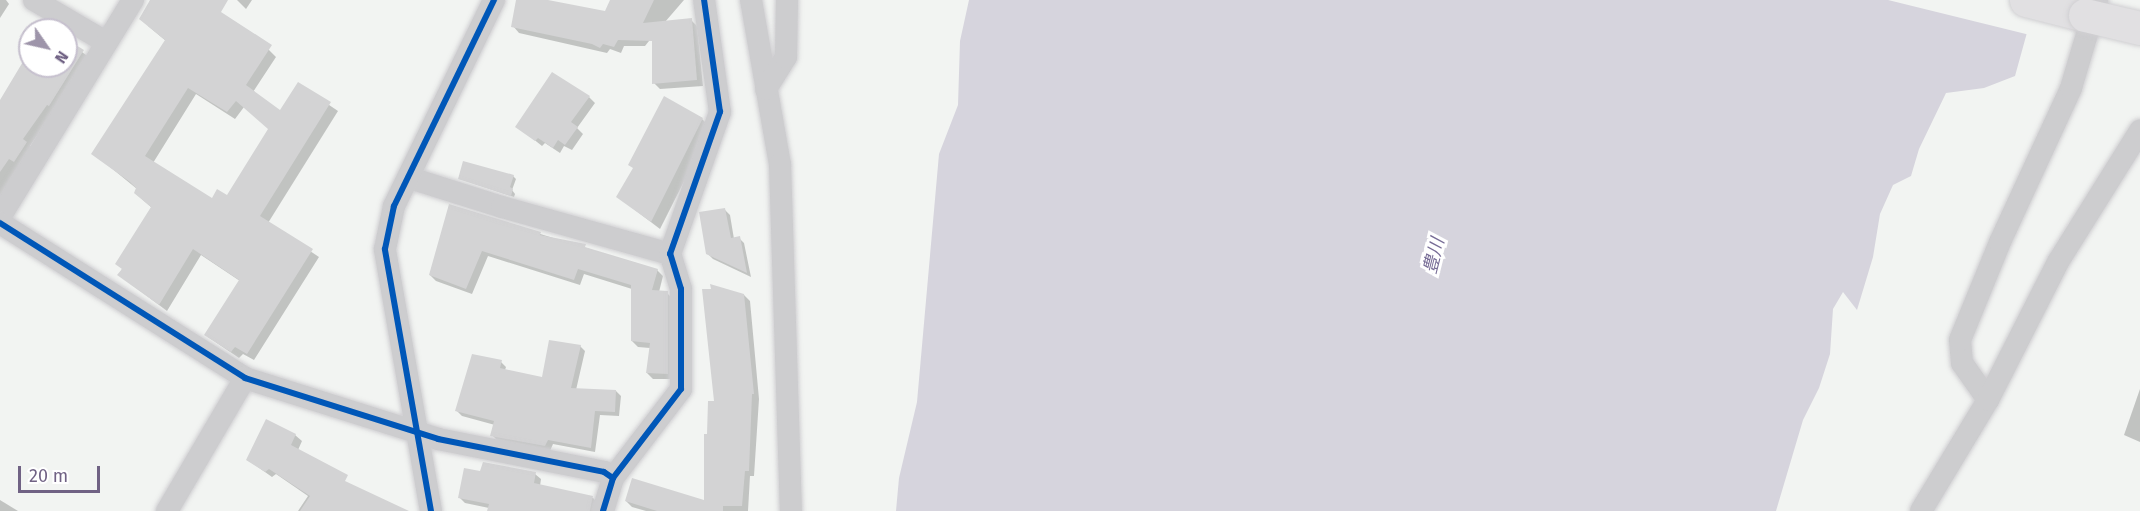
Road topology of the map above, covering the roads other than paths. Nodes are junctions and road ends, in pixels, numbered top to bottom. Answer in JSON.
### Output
{"nodes":[{"id":1,"x":34,"y":0,"type":"edge"},
{"id":2,"x":133,"y":0,"type":"edge"},
{"id":3,"x":494,"y":0,"type":"edge"},
{"id":4,"x":704,"y":0,"type":"edge"},
{"id":5,"x":751,"y":0,"type":"edge"},
{"id":6,"x":787,"y":0,"type":"edge"},
{"id":7,"x":2026,"y":0,"type":"edge"},
{"id":8,"x":2091,"y":10,"type":"edge"},
{"id":9,"x":2140,"y":28,"type":"edge"},
{"id":10,"x":106,"y":42,"type":"junction"},
{"id":11,"x":766,"y":89,"type":"junction"},
{"id":12,"x":2140,"y":131,"type":"edge"},
{"id":13,"x":410,"y":178,"type":"junction"},
{"id":14,"x":0,"y":216,"type":"edge"},
{"id":15,"x":0,"y":223,"type":"edge"},
{"id":16,"x":670,"y":254,"type":"junction"},
{"id":17,"x":245,"y":378,"type":"junction"},
{"id":18,"x":1988,"y":400,"type":"junction"},
{"id":19,"x":415,"y":431,"type":"junction"},
{"id":20,"x":613,"y":478,"type":"junction"},
{"id":21,"x":168,"y":511,"type":"edge"},
{"id":22,"x":431,"y":511,"type":"edge"},
{"id":23,"x":603,"y":511,"type":"edge"},
{"id":24,"x":791,"y":511,"type":"edge"},
{"id":25,"x":1921,"y":511,"type":"edge"}],
"edges":[{"from":1,"to":10,"type":"street"},
{"from":2,"to":10,"type":"street"},
{"from":3,"to":13,"type":"street"},
{"from":4,"to":16,"type":"street"},
{"from":5,"to":11,"type":"street"},
{"from":6,"to":11,"type":"street"},
{"from":7,"to":8,"type":"main road"},
{"from":8,"to":9,"type":"main road","bridge":true},
{"from":8,"to":18,"type":"street"},
{"from":10,"to":14,"type":"street"},
{"from":11,"to":24,"type":"street"},
{"from":12,"to":18,"type":"street"},
{"from":13,"to":16,"type":"street"},
{"from":13,"to":19,"type":"street"},
{"from":15,"to":17,"type":"street"},
{"from":16,"to":20,"type":"street"},
{"from":17,"to":19,"type":"street"},
{"from":17,"to":21,"type":"street"},
{"from":18,"to":25,"type":"street"},
{"from":19,"to":20,"type":"street"},
{"from":19,"to":22,"type":"street"},
{"from":20,"to":23,"type":"street"}]}
